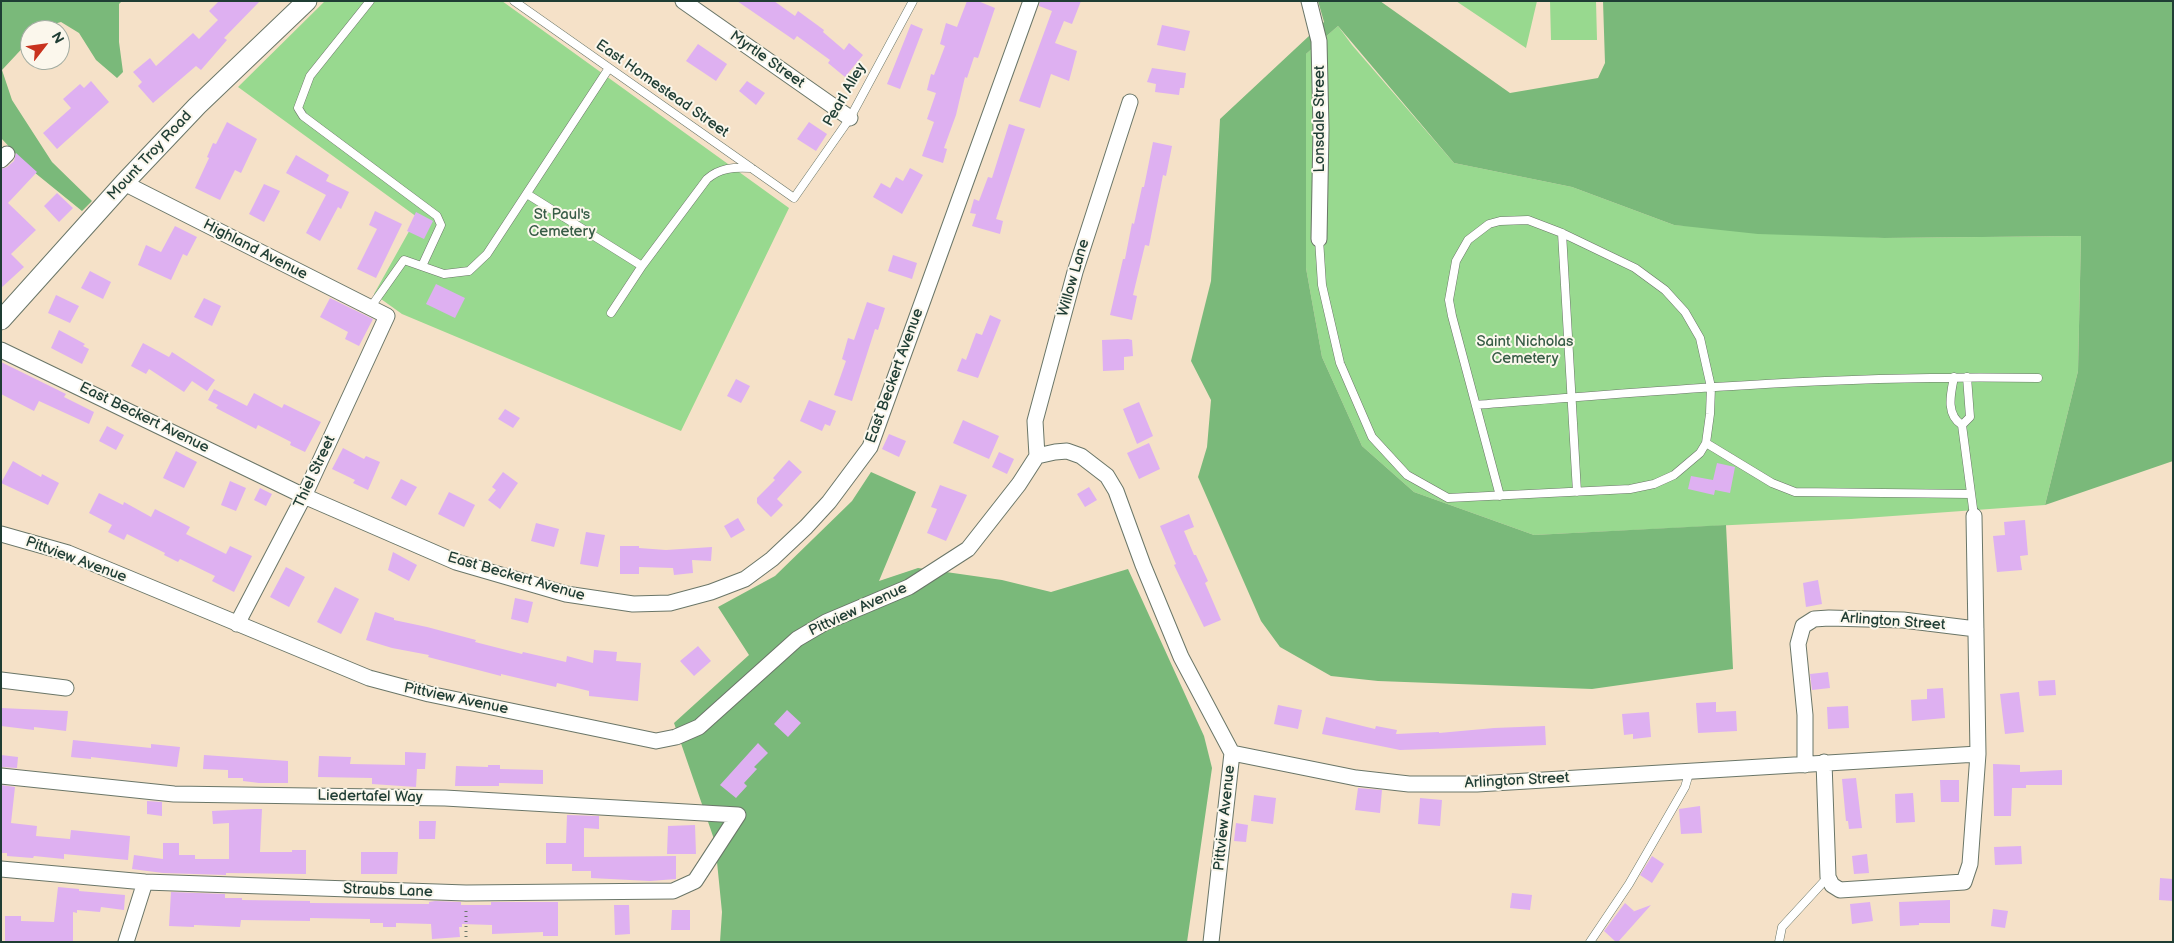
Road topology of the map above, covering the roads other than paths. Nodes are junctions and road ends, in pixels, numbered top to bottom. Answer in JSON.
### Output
{"nodes":[{"id":1,"x":307,"y":1,"type":"edge"},
{"id":2,"x":370,"y":1,"type":"edge"},
{"id":3,"x":514,"y":1,"type":"edge"},
{"id":4,"x":683,"y":1,"type":"edge"},
{"id":5,"x":913,"y":1,"type":"edge"},
{"id":6,"x":1031,"y":1,"type":"edge"},
{"id":7,"x":1309,"y":1,"type":"edge"},
{"id":8,"x":609,"y":68,"type":"junction"},
{"id":9,"x":1130,"y":102,"type":"dead end"},
{"id":10,"x":850,"y":118,"type":"junction"},
{"id":11,"x":751,"y":168,"type":"junction"},
{"id":12,"x":124,"y":183,"type":"junction"},
{"id":13,"x":527,"y":194,"type":"junction"},
{"id":14,"x":794,"y":198,"type":"joint"},
{"id":15,"x":1562,"y":233,"type":"junction"},
{"id":16,"x":1320,"y":239,"type":"joint"},
{"id":17,"x":422,"y":266,"type":"junction"},
{"id":18,"x":642,"y":266,"type":"junction"},
{"id":19,"x":370,"y":308,"type":"junction"},
{"id":20,"x":611,"y":313,"type":"dead end"},
{"id":21,"x":387,"y":316,"type":"joint"},
{"id":22,"x":1,"y":320,"type":"edge"},
{"id":23,"x":1,"y":350,"type":"edge"},
{"id":24,"x":1954,"y":377,"type":"junction"},
{"id":25,"x":1968,"y":377,"type":"junction"},
{"id":26,"x":2038,"y":378,"type":"dead end"},
{"id":27,"x":1711,"y":387,"type":"junction"},
{"id":28,"x":1571,"y":398,"type":"junction"},
{"id":29,"x":1476,"y":405,"type":"junction"},
{"id":30,"x":1962,"y":425,"type":"junction"},
{"id":31,"x":1706,"y":443,"type":"junction"},
{"id":32,"x":1037,"y":456,"type":"junction"},
{"id":33,"x":1578,"y":492,"type":"junction"},
{"id":34,"x":1970,"y":494,"type":"junction"},
{"id":35,"x":304,"y":496,"type":"junction"},
{"id":36,"x":1500,"y":496,"type":"junction"},
{"id":37,"x":1974,"y":516,"type":"joint"},
{"id":38,"x":1,"y":534,"type":"edge"},
{"id":39,"x":237,"y":624,"type":"junction"},
{"id":40,"x":1976,"y":629,"type":"junction"},
{"id":41,"x":1,"y":680,"type":"edge"},
{"id":42,"x":66,"y":688,"type":"dead end"},
{"id":43,"x":1232,"y":753,"type":"junction"},
{"id":44,"x":1978,"y":754,"type":"junction"},
{"id":45,"x":1824,"y":762,"type":"junction"},
{"id":46,"x":1806,"y":765,"type":"junction"},
{"id":47,"x":1690,"y":770,"type":"junction"},
{"id":48,"x":1,"y":776,"type":"edge"},
{"id":49,"x":738,"y":815,"type":"joint"},
{"id":50,"x":1,"y":869,"type":"edge"},
{"id":51,"x":1828,"y":877,"type":"junction"},
{"id":52,"x":145,"y":882,"type":"junction"},
{"id":53,"x":126,"y":942,"type":"edge"},
{"id":54,"x":1211,"y":942,"type":"edge"},
{"id":55,"x":1590,"y":942,"type":"edge"},
{"id":56,"x":1779,"y":942,"type":"edge"}],
"edges":[{"from":1,"to":12,"type":"street","name":"Mount Troy Road"},
{"from":2,"to":17,"type":"lane"},
{"from":3,"to":8,"type":"lane","name":"East Homestead Street"},
{"from":4,"to":10,"type":"street","name":"Myrtle Street"},
{"from":5,"to":10,"type":"lane","name":"Pearl Alley"},
{"from":6,"to":35,"type":"street","name":"East Beckert Avenue"},
{"from":7,"to":16,"type":"street","name":"Lonsdale Street"},
{"from":8,"to":11,"type":"lane","name":"East Homestead Street"},
{"from":8,"to":13,"type":"lane"},
{"from":9,"to":32,"type":"street","name":"Willow Lane"},
{"from":10,"to":14,"type":"lane","name":"Pearl Alley"},
{"from":11,"to":14,"type":"lane","name":"East Homestead Street"},
{"from":11,"to":18,"type":"lane"},
{"from":12,"to":19,"type":"street","name":"Highland Avenue"},
{"from":12,"to":22,"type":"street","name":"Mount Troy Road"},
{"from":13,"to":17,"type":"lane"},
{"from":13,"to":18,"type":"lane"},
{"from":15,"to":27,"type":"lane"},
{"from":15,"to":28,"type":"lane"},
{"from":15,"to":29,"type":"lane"},
{"from":16,"to":36,"type":"lane"},
{"from":17,"to":19,"type":"lane"},
{"from":18,"to":20,"type":"lane"},
{"from":19,"to":21,"type":"street","name":"Highland Avenue"},
{"from":21,"to":35,"type":"street","name":"Thiel Street"},
{"from":23,"to":35,"type":"street","name":"East Beckert Avenue"},
{"from":24,"to":25,"type":"lane"},
{"from":24,"to":27,"type":"lane"},
{"from":24,"to":30,"type":"lane"},
{"from":25,"to":26,"type":"lane"},
{"from":25,"to":30,"type":"lane"},
{"from":27,"to":28,"type":"lane"},
{"from":27,"to":31,"type":"lane"},
{"from":28,"to":29,"type":"lane"},
{"from":28,"to":33,"type":"lane"},
{"from":29,"to":36,"type":"lane"},
{"from":30,"to":34,"type":"lane"},
{"from":31,"to":33,"type":"lane"},
{"from":31,"to":34,"type":"lane"},
{"from":32,"to":39,"type":"street","name":"Pittview Avenue"},
{"from":32,"to":43,"type":"street","name":"Pittview Avenue"},
{"from":33,"to":36,"type":"lane"},
{"from":34,"to":37,"type":"lane"},
{"from":35,"to":39,"type":"street","name":"Thiel Street"},
{"from":37,"to":40,"type":"street"},
{"from":38,"to":39,"type":"street","name":"Pittview Avenue"},
{"from":40,"to":44,"type":"street"},
{"from":40,"to":46,"type":"street","name":"Arlington Street"},
{"from":41,"to":42,"type":"street"},
{"from":43,"to":47,"type":"street","name":"Arlington Street"},
{"from":43,"to":54,"type":"street","name":"Pittview Avenue"},
{"from":44,"to":45,"type":"street","name":"Arlington Street"},
{"from":44,"to":51,"type":"street"},
{"from":45,"to":46,"type":"street","name":"Arlington Street"},
{"from":45,"to":51,"type":"street"},
{"from":46,"to":47,"type":"street","name":"Arlington Street"},
{"from":47,"to":55,"type":"lane"},
{"from":48,"to":49,"type":"street","name":"Liedertafel Way"},
{"from":49,"to":52,"type":"street","name":"Straubs Lane"},
{"from":50,"to":52,"type":"street","name":"Straubs Lane"},
{"from":51,"to":56,"type":"lane"},
{"from":52,"to":53,"type":"street"}]}
